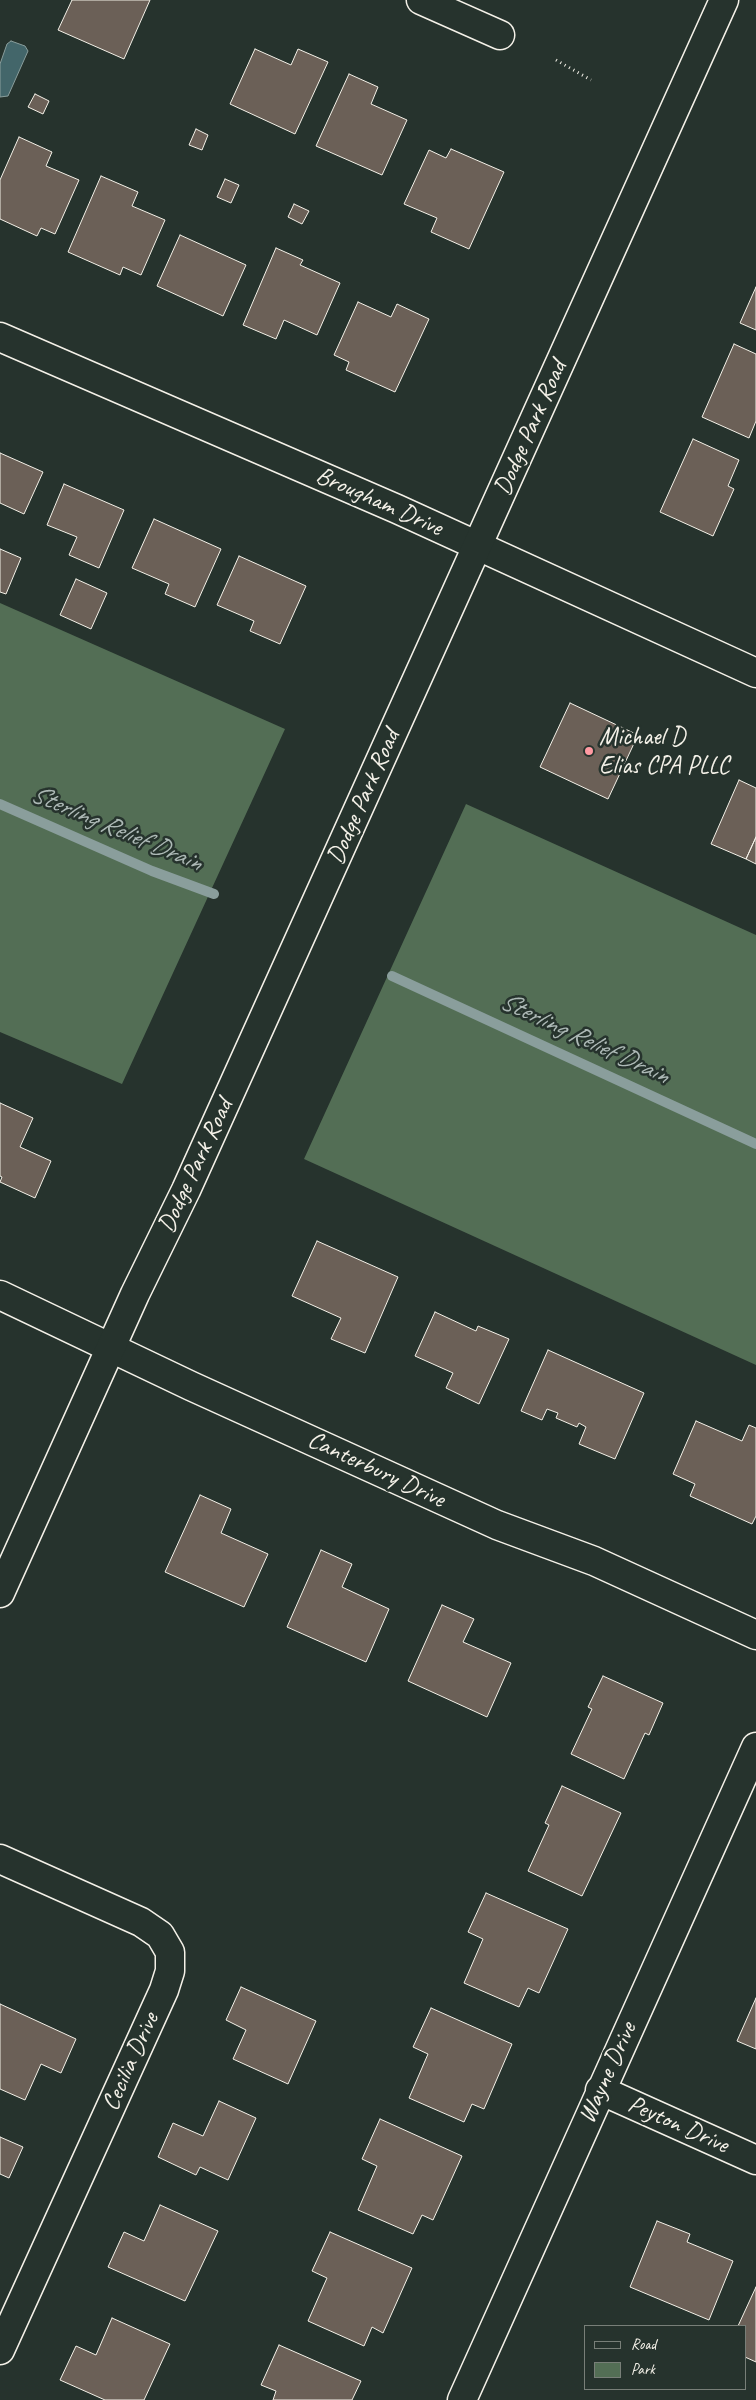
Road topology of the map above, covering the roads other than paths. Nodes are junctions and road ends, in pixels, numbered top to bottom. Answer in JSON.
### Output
{"nodes":[{"id":1,"x":421,"y":0,"type":"edge"},
{"id":2,"x":724,"y":0,"type":"edge"},
{"id":3,"x":500,"y":35,"type":"dead end"},
{"id":4,"x":0,"y":337,"type":"edge"},
{"id":5,"x":478,"y":546,"type":"junction"},
{"id":6,"x":756,"y":673,"type":"edge"},
{"id":7,"x":0,"y":1295,"type":"edge"},
{"id":8,"x":111,"y":1349,"type":"junction"},
{"id":9,"x":0,"y":1593,"type":"edge"},
{"id":10,"x":756,"y":1635,"type":"edge"},
{"id":11,"x":756,"y":1747,"type":"edge"},
{"id":12,"x":0,"y":1859,"type":"edge"},
{"id":13,"x":600,"y":2090,"type":"junction"},
{"id":14,"x":756,"y":2160,"type":"edge"},
{"id":15,"x":0,"y":2350,"type":"edge"},
{"id":16,"x":462,"y":2400,"type":"edge"}],
"edges":[{"from":1,"to":3,"type":"street"},
{"from":2,"to":5,"type":"street","name":"Dodge Park Road"},
{"from":4,"to":5,"type":"street","name":"Brougham Drive"},
{"from":5,"to":6,"type":"street","name":"Brougham Drive"},
{"from":5,"to":8,"type":"street","name":"Dodge Park Road"},
{"from":7,"to":8,"type":"street","name":"Canterbury Drive"},
{"from":8,"to":9,"type":"street","name":"Dodge Park Road"},
{"from":8,"to":10,"type":"street","name":"Canterbury Drive"},
{"from":11,"to":13,"type":"street","name":"Wayne Drive"},
{"from":12,"to":15,"type":"street","name":"Cecilia Drive"},
{"from":13,"to":14,"type":"street","name":"Peyton Drive"},
{"from":13,"to":16,"type":"street","name":"Wayne Drive"}]}
